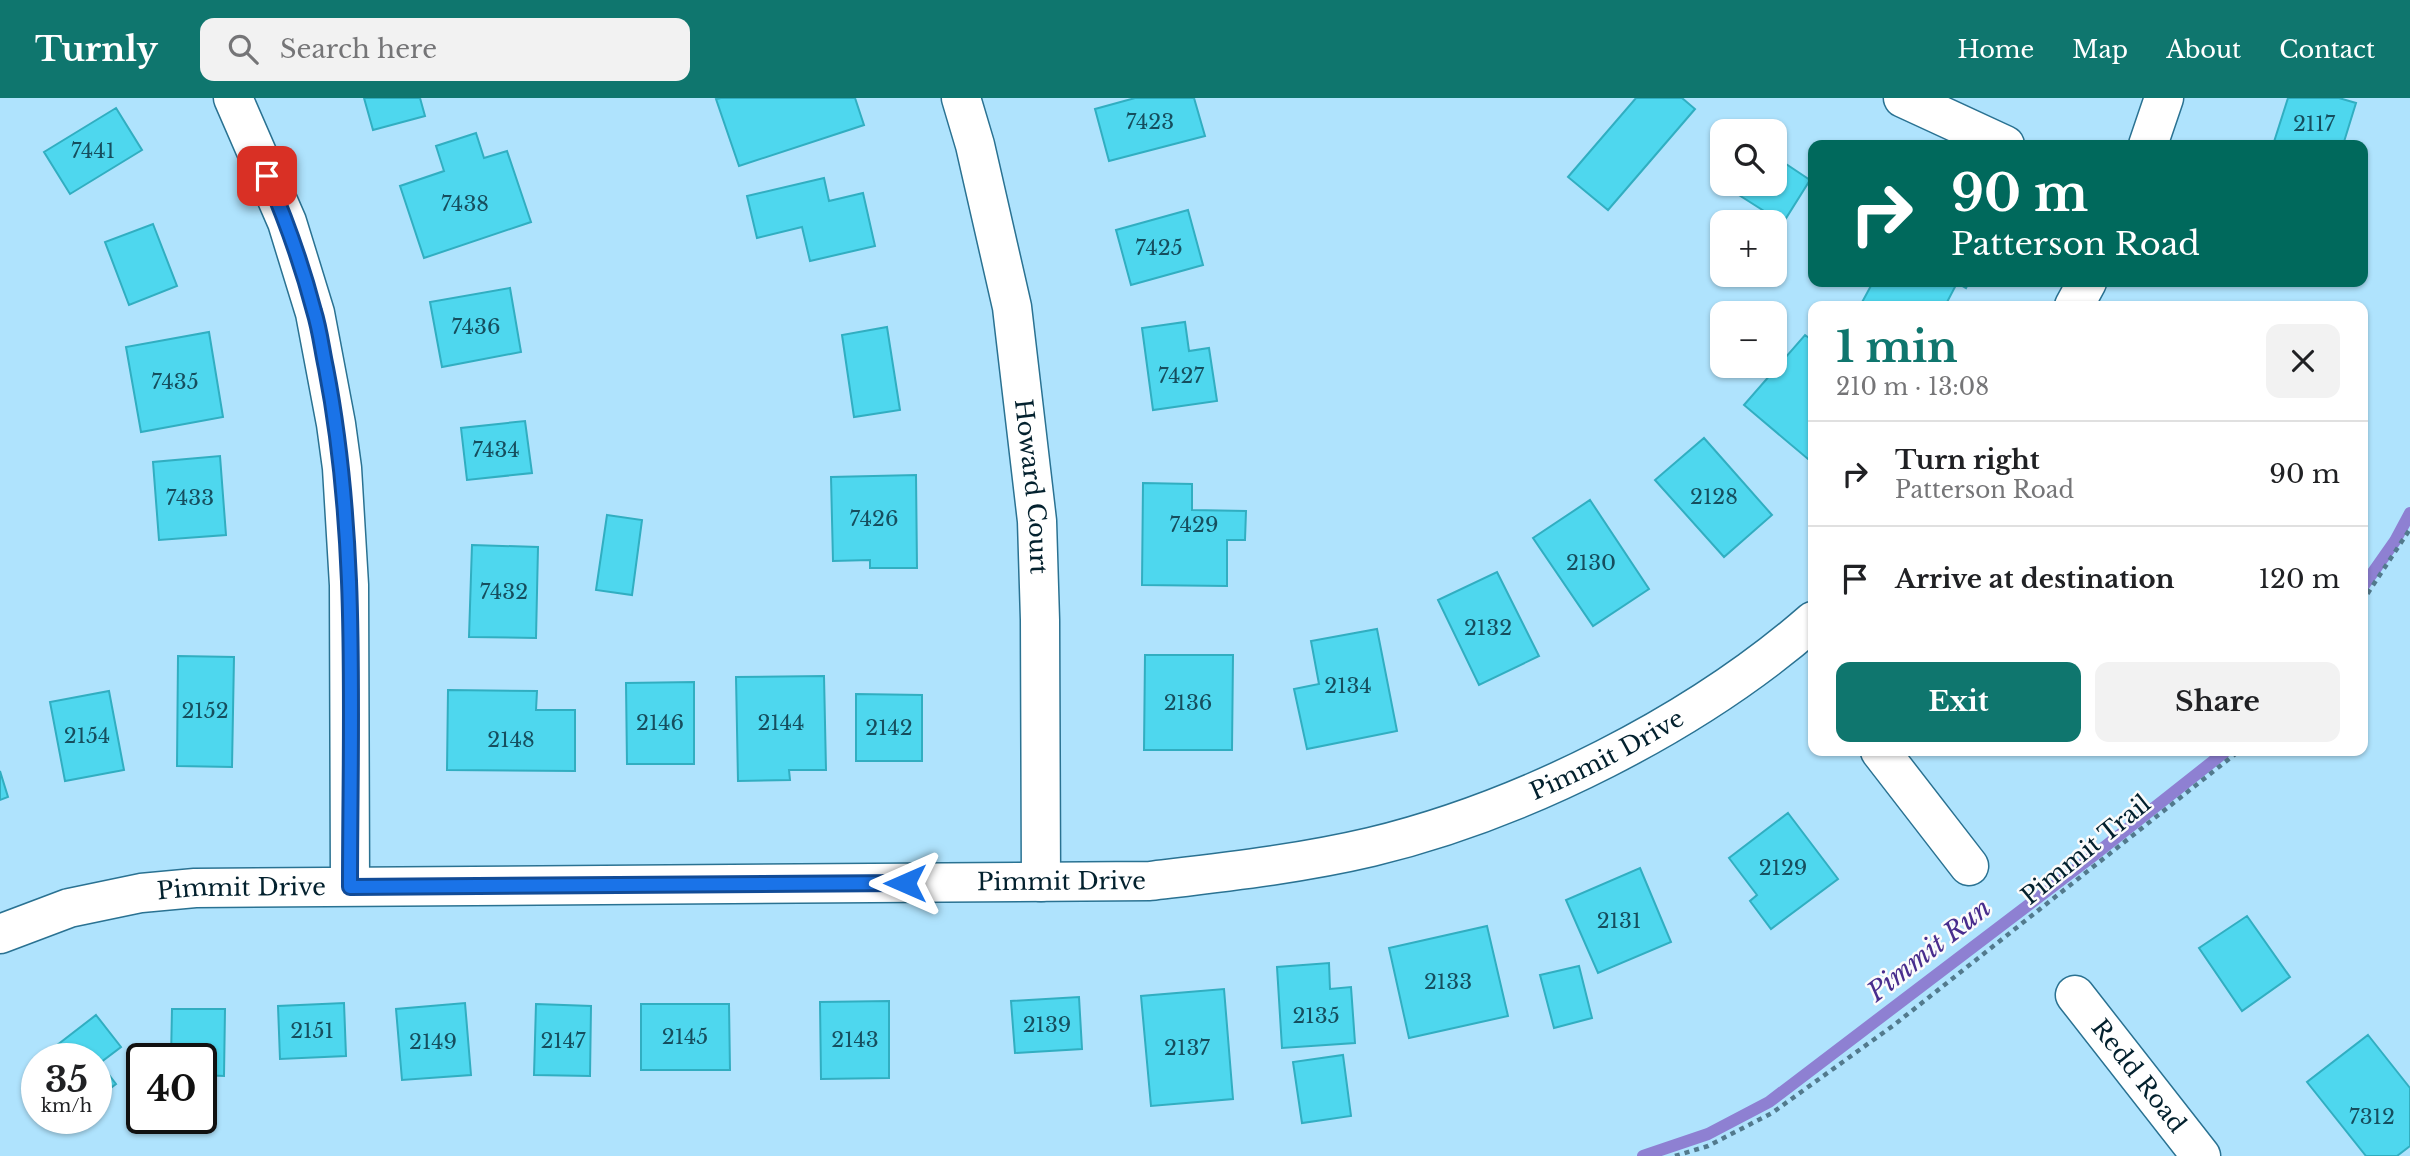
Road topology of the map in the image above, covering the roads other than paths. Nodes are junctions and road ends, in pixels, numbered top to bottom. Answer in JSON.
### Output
{"nodes":[{"id":1,"x":233,"y":98,"type":"edge"},
{"id":2,"x":961,"y":98,"type":"edge"},
{"id":3,"x":1903,"y":98,"type":"edge"},
{"id":4,"x":2164,"y":98,"type":"edge"},
{"id":5,"x":1994,"y":140,"type":"edge"},
{"id":6,"x":2150,"y":140,"type":"edge"},
{"id":7,"x":1806,"y":641,"type":"edge"},
{"id":8,"x":1884,"y":756,"type":"edge"},
{"id":9,"x":1969,"y":866,"type":"dead end"},
{"id":10,"x":1041,"y":882,"type":"junction"},
{"id":11,"x":350,"y":887,"type":"junction"},
{"id":12,"x":0,"y":934,"type":"edge"},
{"id":13,"x":2075,"y":995,"type":"dead end"},
{"id":14,"x":2201,"y":1156,"type":"edge"}],
"edges":[{"from":1,"to":11,"type":"street"},
{"from":2,"to":10,"type":"street","name":"Howard Court"},
{"from":3,"to":5,"type":"street"},
{"from":4,"to":6,"type":"street"},
{"from":7,"to":10,"type":"street","name":"Pimmit Drive"},
{"from":8,"to":9,"type":"street"},
{"from":10,"to":11,"type":"street","name":"Pimmit Drive"},
{"from":11,"to":12,"type":"street","name":"Pimmit Drive"},
{"from":13,"to":14,"type":"street","name":"Redd Road"}]}
